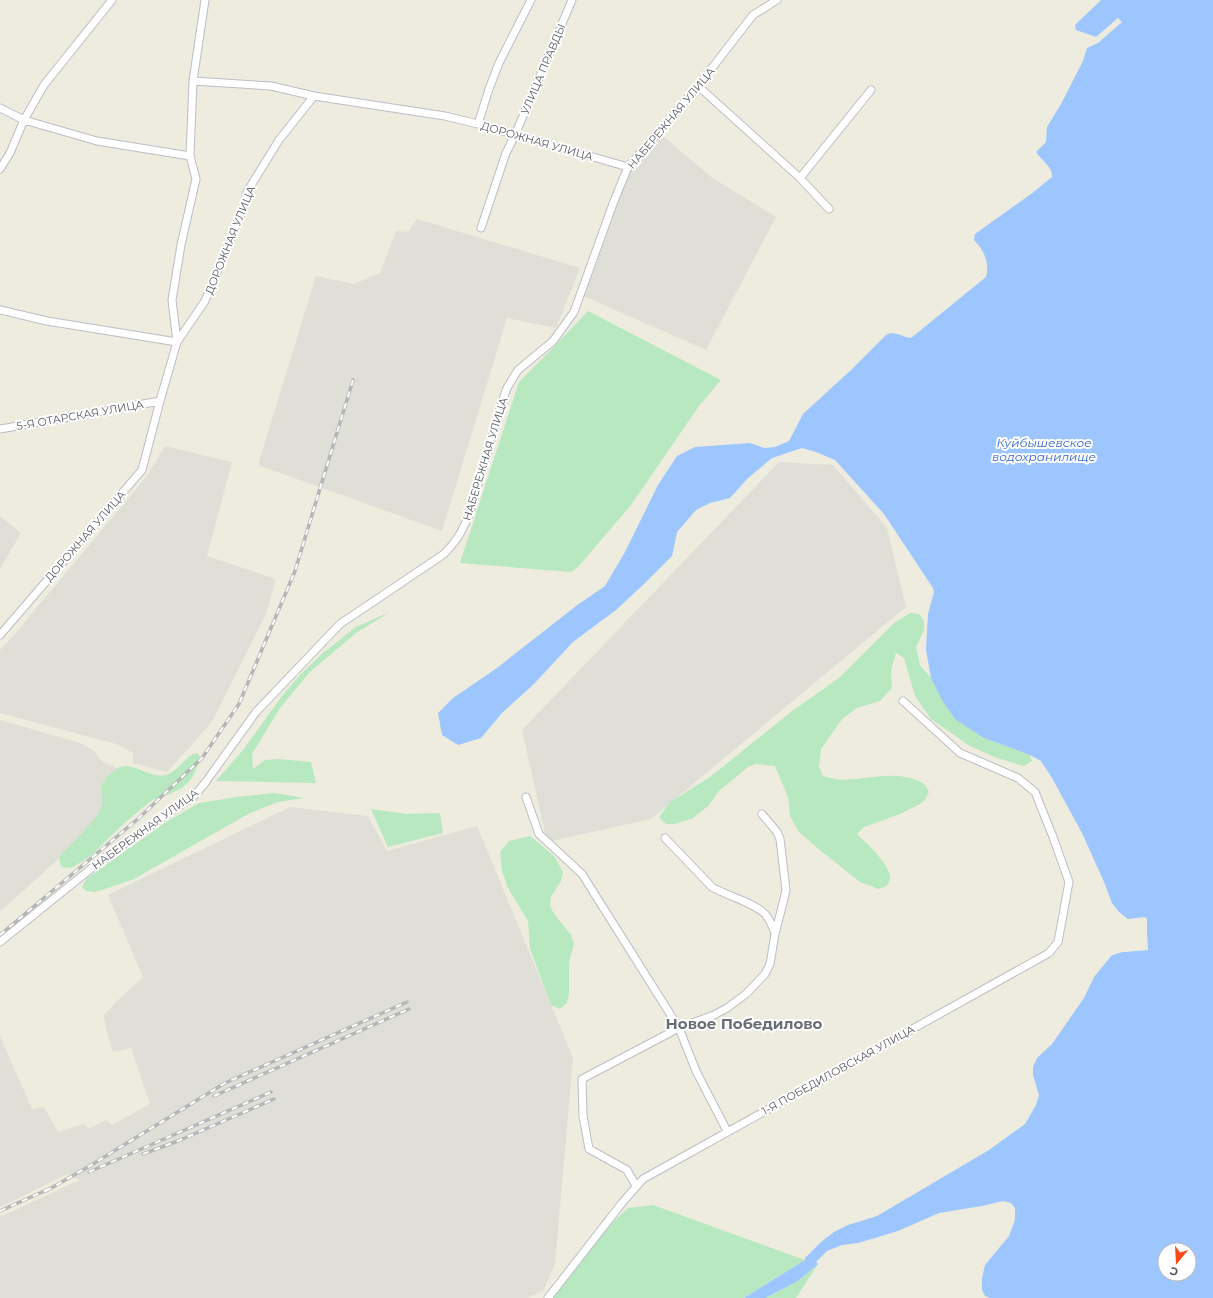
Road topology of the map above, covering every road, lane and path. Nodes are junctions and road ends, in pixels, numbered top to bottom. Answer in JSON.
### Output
{"nodes":[{"id":1,"x":112,"y":0,"type":"edge"},
{"id":2,"x":205,"y":0,"type":"edge"},
{"id":3,"x":531,"y":0,"type":"edge"},
{"id":4,"x":572,"y":0,"type":"edge"},
{"id":5,"x":777,"y":0,"type":"edge"},
{"id":6,"x":193,"y":81,"type":"junction"},
{"id":7,"x":698,"y":86,"type":"junction"},
{"id":8,"x":871,"y":90,"type":"dead end"},
{"id":9,"x":314,"y":96,"type":"junction"},
{"id":10,"x":0,"y":108,"type":"edge"},
{"id":11,"x":24,"y":120,"type":"junction"},
{"id":12,"x":478,"y":124,"type":"junction"},
{"id":13,"x":515,"y":135,"type":"junction"},
{"id":14,"x":190,"y":156,"type":"junction"},
{"id":15,"x":628,"y":168,"type":"junction"},
{"id":16,"x":0,"y":169,"type":"edge"},
{"id":17,"x":800,"y":178,"type":"junction"},
{"id":18,"x":829,"y":209,"type":"dead end"},
{"id":19,"x":481,"y":228,"type":"dead end"},
{"id":20,"x":0,"y":310,"type":"edge"},
{"id":21,"x":177,"y":342,"type":"junction"},
{"id":22,"x":160,"y":401,"type":"junction"},
{"id":23,"x":0,"y":429,"type":"edge"},
{"id":24,"x":0,"y":635,"type":"edge"},
{"id":25,"x":903,"y":701,"type":"dead end"},
{"id":26,"x":526,"y":797,"type":"dead end"},
{"id":27,"x":762,"y":814,"type":"dead end"},
{"id":28,"x":665,"y":838,"type":"dead end"},
{"id":29,"x":775,"y":934,"type":"junction"},
{"id":30,"x":0,"y":942,"type":"edge"},
{"id":31,"x":679,"y":1028,"type":"junction"},
{"id":32,"x":727,"y":1130,"type":"junction"},
{"id":33,"x":636,"y":1186,"type":"junction"},
{"id":34,"x":548,"y":1298,"type":"edge"}],
"edges":[{"from":1,"to":11,"type":"street"},
{"from":2,"to":6,"type":"street"},
{"from":3,"to":12,"type":"street"},
{"from":4,"to":13,"type":"street","name":"УЛИЦА ПРАВДЫ"},
{"from":5,"to":7,"type":"street","name":"НАБЕРЕЖНАЯ УЛИЦА"},
{"from":6,"to":9,"type":"street"},
{"from":6,"to":14,"type":"street"},
{"from":7,"to":15,"type":"street","name":"НАБЕРЕЖНАЯ УЛИЦА"},
{"from":7,"to":17,"type":"street"},
{"from":8,"to":17,"type":"street"},
{"from":9,"to":12,"type":"street","name":"ДОРОЖНАЯ УЛИЦА"},
{"from":9,"to":21,"type":"street","name":"ДОРОЖНАЯ УЛИЦА"},
{"from":10,"to":11,"type":"street"},
{"from":11,"to":14,"type":"street"},
{"from":11,"to":16,"type":"street"},
{"from":12,"to":13,"type":"street","name":"ДОРОЖНАЯ УЛИЦА"},
{"from":13,"to":15,"type":"street","name":"ДОРОЖНАЯ УЛИЦА"},
{"from":13,"to":19,"type":"street","name":"УЛИЦА ПРАВДЫ"},
{"from":14,"to":21,"type":"street"},
{"from":15,"to":30,"type":"street","name":"НАБЕРЕЖНАЯ УЛИЦА"},
{"from":17,"to":18,"type":"street"},
{"from":20,"to":21,"type":"street"},
{"from":21,"to":22,"type":"street","name":"ДОРОЖНАЯ УЛИЦА"},
{"from":22,"to":23,"type":"street","name":"5-Я ОТАРСКАЯ УЛИЦА"},
{"from":22,"to":24,"type":"street","name":"ДОРОЖНАЯ УЛИЦА"},
{"from":25,"to":32,"type":"street","name":"1-Я ПОБЕДИЛОВСКАЯ УЛИЦА"},
{"from":26,"to":31,"type":"street"},
{"from":27,"to":29,"type":"street"},
{"from":28,"to":29,"type":"street"},
{"from":29,"to":31,"type":"street"},
{"from":31,"to":32,"type":"street"},
{"from":31,"to":33,"type":"street"},
{"from":32,"to":33,"type":"street","name":"1-Я ПОБЕДИЛОВСКАЯ УЛИЦА"},
{"from":33,"to":34,"type":"street","name":"1-Я ПОБЕДИЛОВСКАЯ УЛИЦА"}]}
